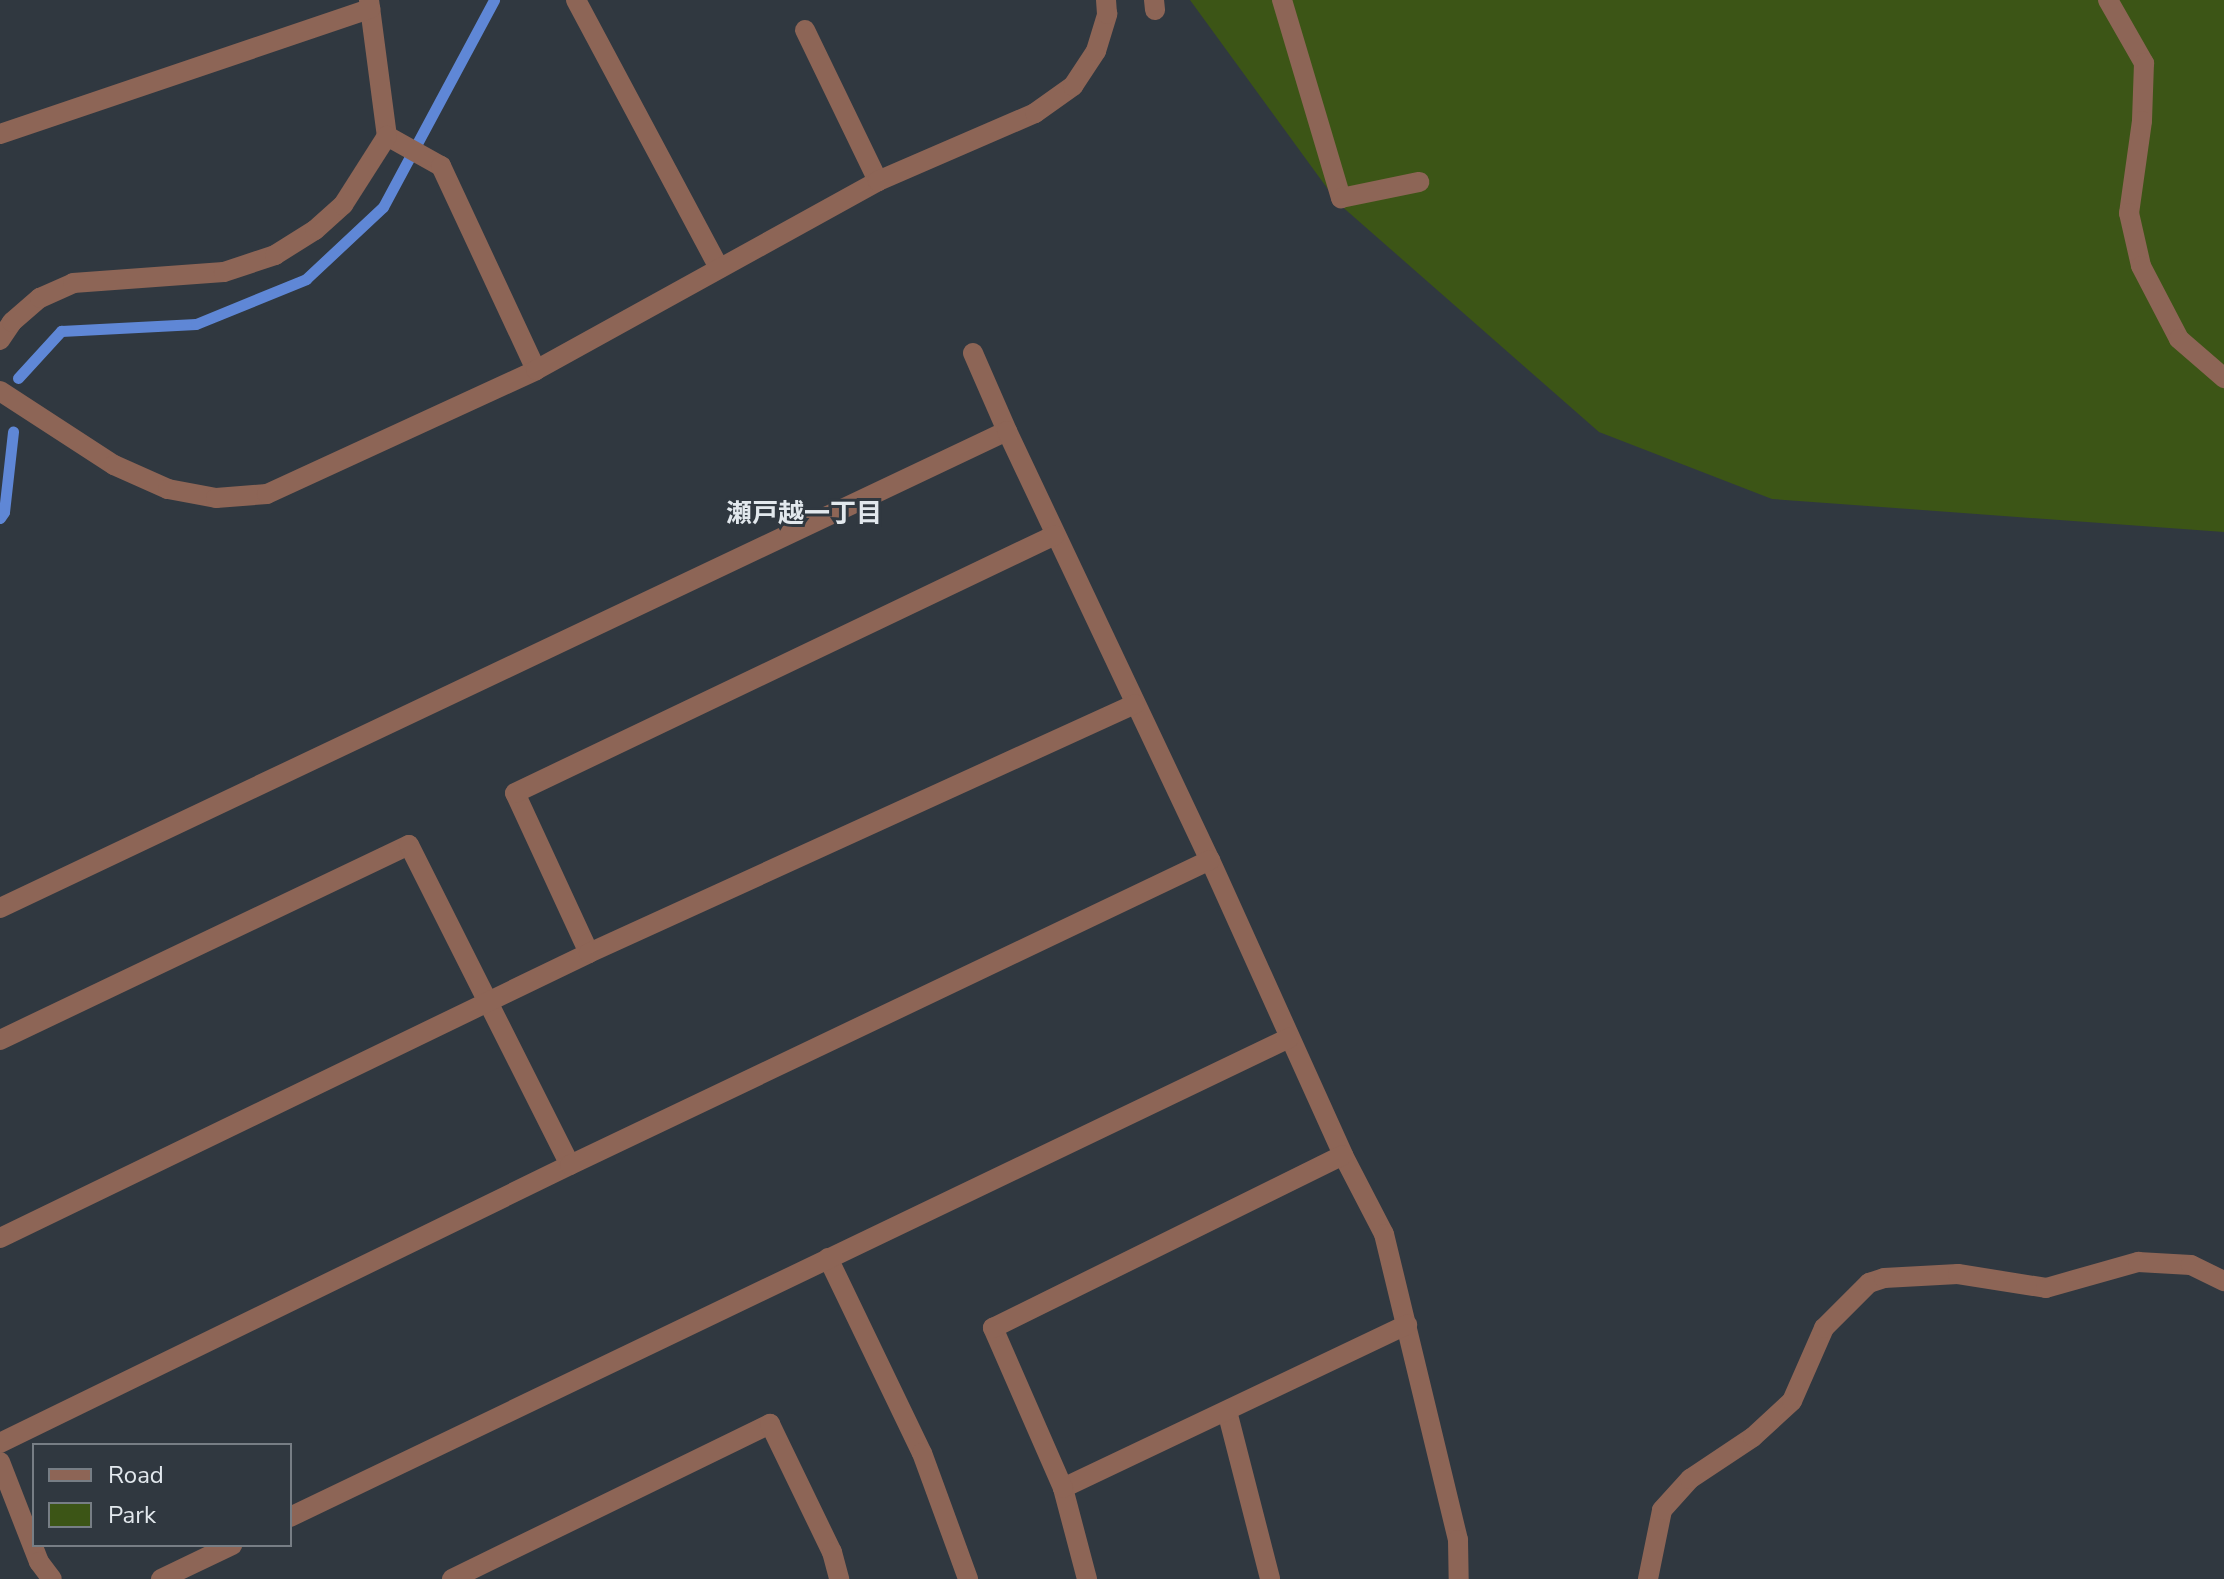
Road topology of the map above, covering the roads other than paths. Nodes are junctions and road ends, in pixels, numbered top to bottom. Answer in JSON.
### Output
{"nodes":[{"id":1,"x":576,"y":0,"type":"edge"},
{"id":2,"x":1106,"y":0,"type":"edge"},
{"id":3,"x":1282,"y":0,"type":"edge"},
{"id":4,"x":2108,"y":0,"type":"edge"},
{"id":5,"x":369,"y":4,"type":"edge"},
{"id":6,"x":805,"y":30,"type":"dead end"},
{"id":7,"x":0,"y":134,"type":"edge"},
{"id":8,"x":390,"y":138,"type":"junction"},
{"id":9,"x":878,"y":181,"type":"junction"},
{"id":10,"x":1419,"y":182,"type":"dead end"},
{"id":11,"x":719,"y":268,"type":"junction"},
{"id":12,"x":0,"y":340,"type":"edge"},
{"id":13,"x":973,"y":353,"type":"dead end"},
{"id":14,"x":536,"y":370,"type":"junction"},
{"id":15,"x":2224,"y":378,"type":"edge"},
{"id":16,"x":0,"y":391,"type":"edge"},
{"id":17,"x":1007,"y":431,"type":"junction"},
{"id":18,"x":1055,"y":535,"type":"junction"},
{"id":19,"x":1135,"y":704,"type":"junction"},
{"id":20,"x":1210,"y":860,"type":"junction"},
{"id":21,"x":0,"y":908,"type":"edge"},
{"id":22,"x":589,"y":953,"type":"junction"},
{"id":23,"x":488,"y":1002,"type":"junction"},
{"id":24,"x":1289,"y":1038,"type":"junction"},
{"id":25,"x":0,"y":1040,"type":"edge"},
{"id":26,"x":1343,"y":1155,"type":"junction"},
{"id":27,"x":570,"y":1165,"type":"junction"},
{"id":28,"x":0,"y":1238,"type":"edge"},
{"id":29,"x":828,"y":1258,"type":"junction"},
{"id":30,"x":2224,"y":1281,"type":"edge"},
{"id":31,"x":1407,"y":1325,"type":"junction"},
{"id":32,"x":1227,"y":1411,"type":"junction"},
{"id":33,"x":0,"y":1443,"type":"edge"},
{"id":34,"x":0,"y":1462,"type":"edge"},
{"id":35,"x":1063,"y":1488,"type":"junction"},
{"id":36,"x":292,"y":1516,"type":"edge"},
{"id":37,"x":32,"y":1544,"type":"edge"},
{"id":38,"x":33,"y":1547,"type":"edge"},
{"id":39,"x":228,"y":1547,"type":"edge"},
{"id":40,"x":52,"y":1579,"type":"edge"},
{"id":41,"x":161,"y":1579,"type":"edge"},
{"id":42,"x":452,"y":1579,"type":"edge"},
{"id":43,"x":839,"y":1579,"type":"edge"},
{"id":44,"x":968,"y":1579,"type":"edge"},
{"id":45,"x":1087,"y":1579,"type":"edge"},
{"id":46,"x":1270,"y":1579,"type":"edge"},
{"id":47,"x":1459,"y":1579,"type":"edge"},
{"id":48,"x":1648,"y":1579,"type":"edge"}],
"edges":[{"from":1,"to":11,"type":"street"},
{"from":2,"to":9,"type":"street"},
{"from":3,"to":10,"type":"street"},
{"from":4,"to":15,"type":"street"},
{"from":5,"to":7,"type":"street"},
{"from":5,"to":8,"type":"street"},
{"from":6,"to":9,"type":"street"},
{"from":8,"to":12,"type":"street"},
{"from":8,"to":14,"type":"street"},
{"from":9,"to":11,"type":"street"},
{"from":11,"to":14,"type":"street"},
{"from":13,"to":17,"type":"street"},
{"from":14,"to":16,"type":"street"},
{"from":17,"to":18,"type":"street"},
{"from":17,"to":21,"type":"street"},
{"from":18,"to":19,"type":"street"},
{"from":18,"to":22,"type":"street"},
{"from":19,"to":20,"type":"street"},
{"from":19,"to":22,"type":"street"},
{"from":20,"to":24,"type":"street"},
{"from":20,"to":27,"type":"street"},
{"from":22,"to":23,"type":"street"},
{"from":23,"to":25,"type":"street"},
{"from":23,"to":27,"type":"street"},
{"from":23,"to":28,"type":"street"},
{"from":24,"to":26,"type":"street"},
{"from":24,"to":29,"type":"street"},
{"from":26,"to":31,"type":"street"},
{"from":26,"to":35,"type":"street"},
{"from":27,"to":33,"type":"street"},
{"from":29,"to":36,"type":"street"},
{"from":29,"to":44,"type":"street"},
{"from":30,"to":48,"type":"street"},
{"from":31,"to":32,"type":"street"},
{"from":31,"to":47,"type":"street"},
{"from":32,"to":35,"type":"street"},
{"from":32,"to":46,"type":"street"},
{"from":34,"to":37,"type":"street"},
{"from":35,"to":45,"type":"street"},
{"from":38,"to":40,"type":"street"},
{"from":39,"to":41,"type":"street"},
{"from":42,"to":43,"type":"street"}]}
